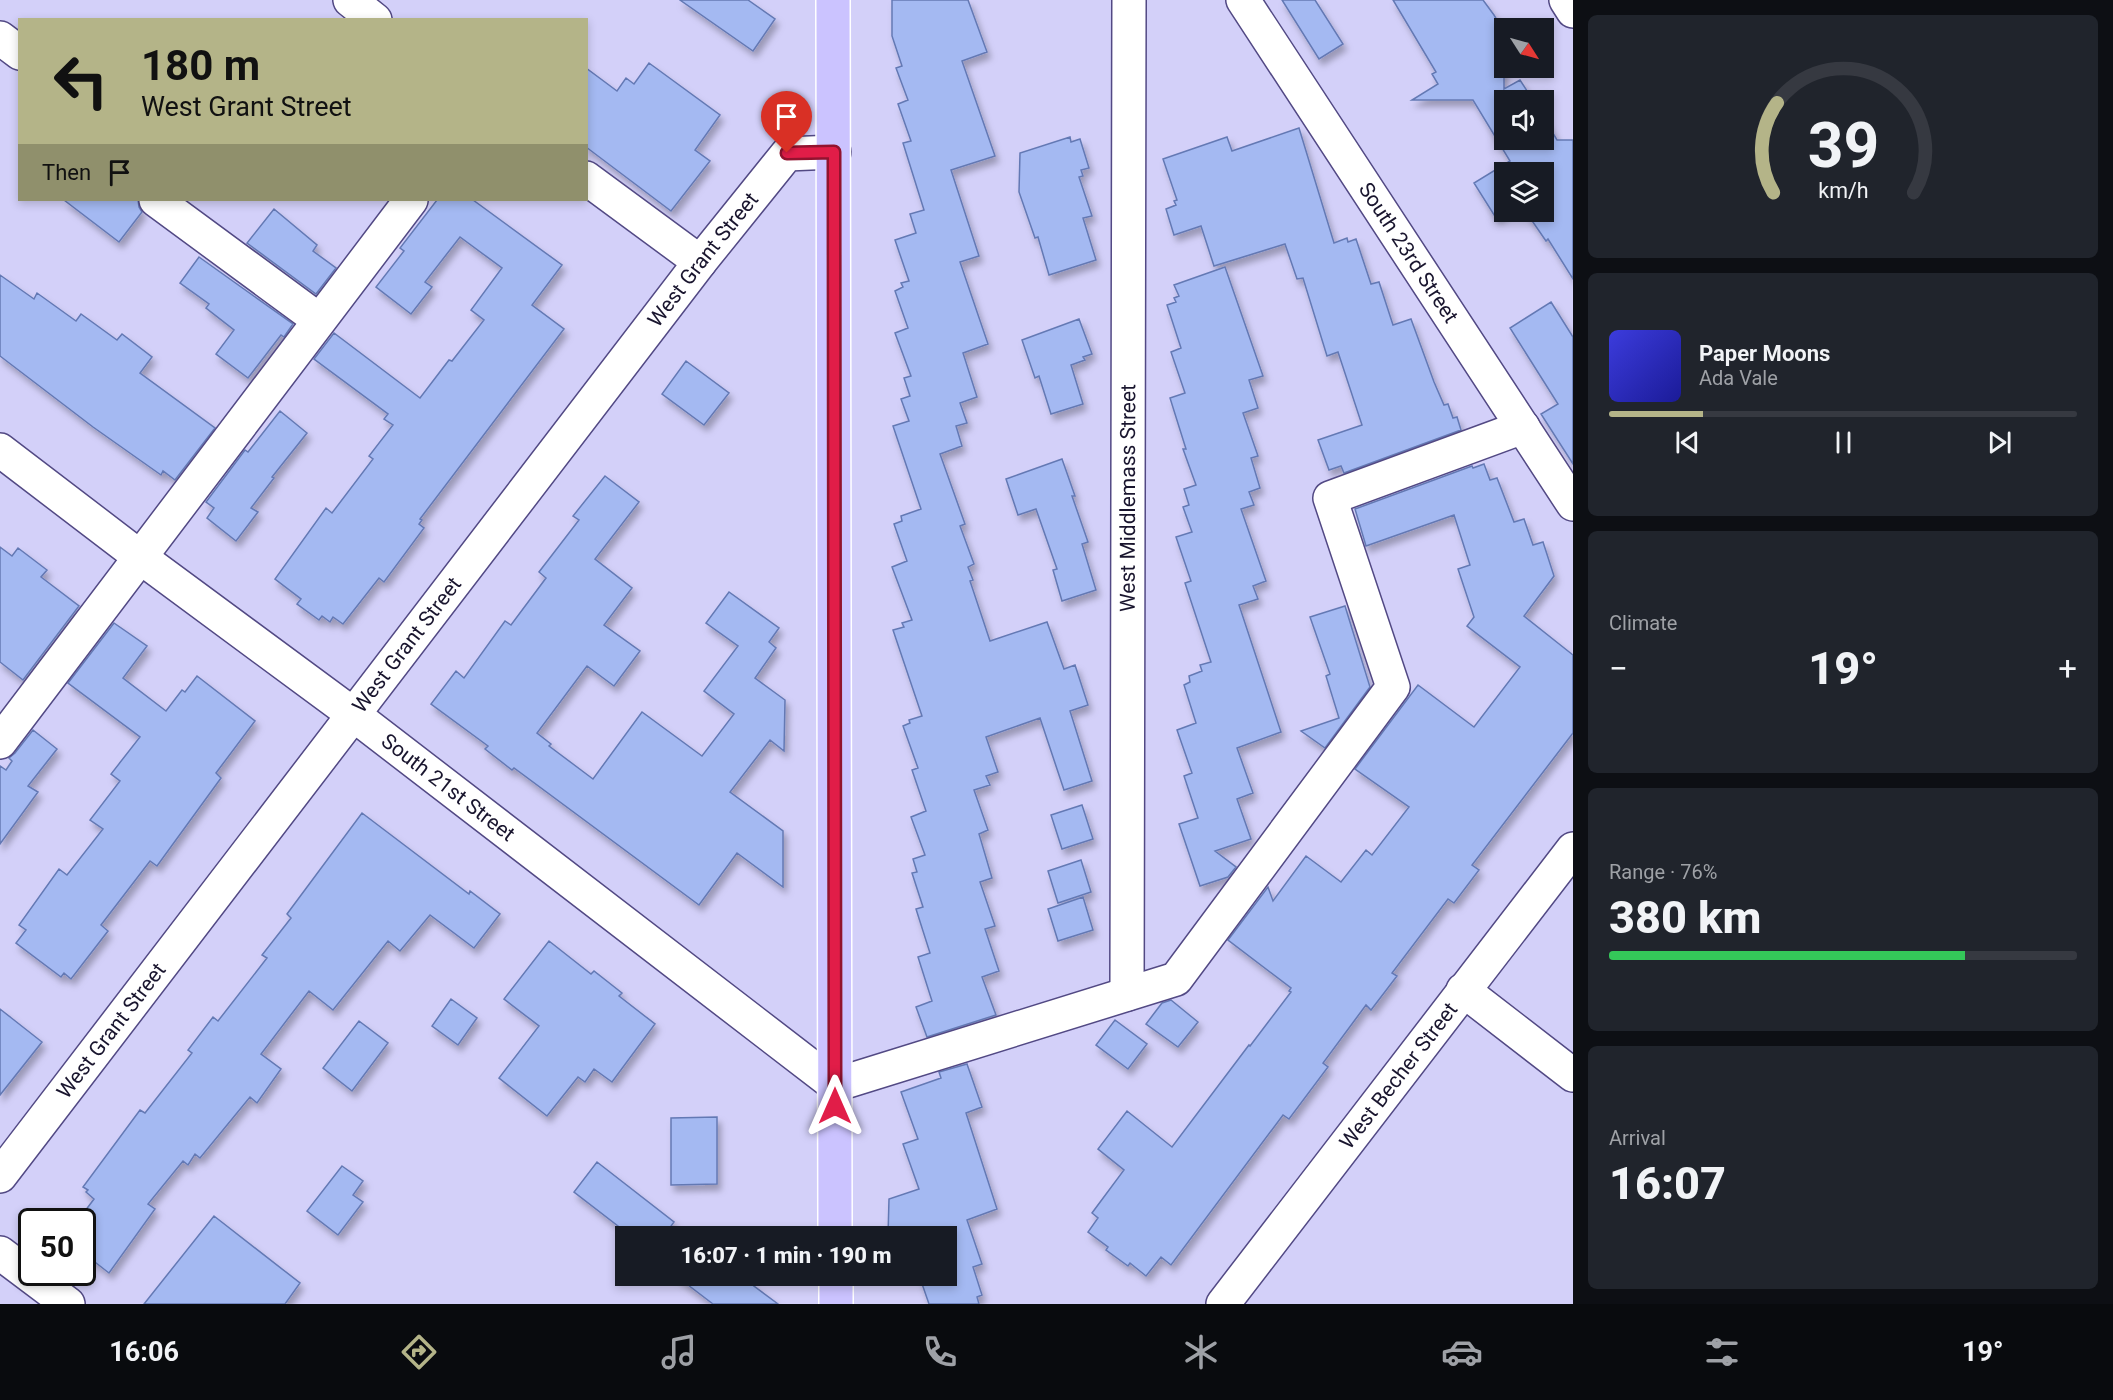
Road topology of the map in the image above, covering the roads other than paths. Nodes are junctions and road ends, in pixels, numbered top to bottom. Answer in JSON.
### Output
{"nodes":[{"id":1,"x":350,"y":0,"type":"edge"},
{"id":2,"x":833,"y":0,"type":"edge"},
{"id":3,"x":1129,"y":0,"type":"edge"},
{"id":4,"x":1243,"y":0,"type":"edge"},
{"id":5,"x":1566,"y":0,"type":"edge"},
{"id":6,"x":1573,"y":11,"type":"edge"},
{"id":7,"x":372,"y":18,"type":"edge"},
{"id":8,"x":0,"y":38,"type":"edge"},
{"id":9,"x":18,"y":52,"type":"edge"},
{"id":10,"x":834,"y":152,"type":"junction"},
{"id":11,"x":588,"y":179,"type":"edge"},
{"id":12,"x":157,"y":201,"type":"edge"},
{"id":13,"x":410,"y":201,"type":"edge"},
{"id":14,"x":700,"y":262,"type":"junction"},
{"id":15,"x":319,"y":320,"type":"junction"},
{"id":16,"x":1523,"y":427,"type":"junction"},
{"id":17,"x":0,"y":450,"type":"edge"},
{"id":18,"x":1573,"y":504,"type":"edge"},
{"id":19,"x":140,"y":557,"type":"junction"},
{"id":20,"x":354,"y":715,"type":"junction"},
{"id":21,"x":0,"y":742,"type":"edge"},
{"id":22,"x":1573,"y":849,"type":"edge"},
{"id":23,"x":1463,"y":990,"type":"junction"},
{"id":24,"x":1127,"y":994,"type":"junction"},
{"id":25,"x":1573,"y":1075,"type":"edge"},
{"id":26,"x":835,"y":1085,"type":"junction"},
{"id":27,"x":0,"y":1176,"type":"edge"},
{"id":28,"x":836,"y":1226,"type":"edge"},
{"id":29,"x":0,"y":1253,"type":"edge"},
{"id":30,"x":836,"y":1286,"type":"edge"},
{"id":31,"x":68,"y":1304,"type":"edge"},
{"id":32,"x":836,"y":1304,"type":"edge"},
{"id":33,"x":1223,"y":1304,"type":"edge"}],
"edges":[{"from":1,"to":7,"type":"street"},
{"from":2,"to":10,"type":"main road"},
{"from":3,"to":24,"type":"street","name":"West Middlemass Street"},
{"from":4,"to":16,"type":"street","name":"South 23rd Street"},
{"from":5,"to":6,"type":"street"},
{"from":8,"to":9,"type":"street"},
{"from":10,"to":14,"type":"street","name":"West Grant Street"},
{"from":10,"to":26,"type":"main road"},
{"from":11,"to":14,"type":"street"},
{"from":12,"to":15,"type":"street"},
{"from":13,"to":15,"type":"street"},
{"from":14,"to":20,"type":"street","name":"West Grant Street"},
{"from":15,"to":19,"type":"street"},
{"from":16,"to":18,"type":"street","name":"South 23rd Street"},
{"from":16,"to":24,"type":"street"},
{"from":17,"to":19,"type":"street","name":"South 21st Street"},
{"from":19,"to":20,"type":"street","name":"South 21st Street"},
{"from":19,"to":21,"type":"street"},
{"from":20,"to":26,"type":"street","name":"South 21st Street"},
{"from":20,"to":27,"type":"street","name":"West Grant Street"},
{"from":22,"to":23,"type":"street","name":"West Becher Street"},
{"from":23,"to":25,"type":"street"},
{"from":23,"to":33,"type":"street","name":"West Becher Street"},
{"from":24,"to":26,"type":"street"},
{"from":26,"to":28,"type":"main road"},
{"from":29,"to":31,"type":"street"},
{"from":30,"to":32,"type":"main road"}]}
